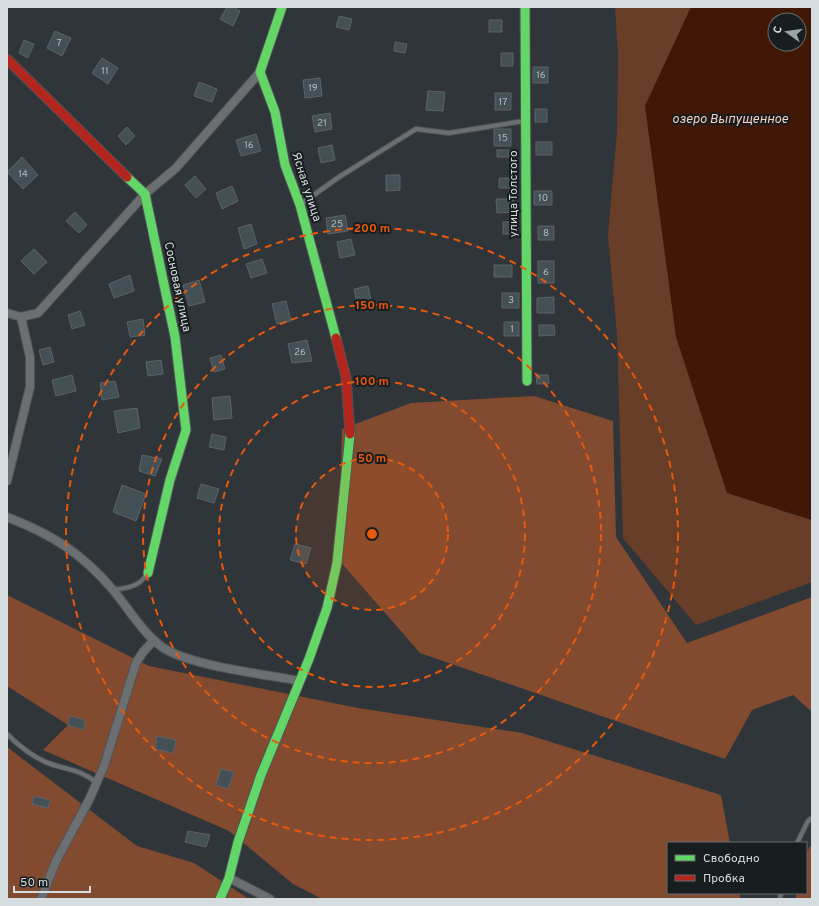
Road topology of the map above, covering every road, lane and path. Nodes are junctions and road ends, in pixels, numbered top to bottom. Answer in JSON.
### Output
{"nodes":[{"id":1,"x":282,"y":7,"type":"edge"},
{"id":2,"x":525,"y":7,"type":"edge"},
{"id":3,"x":7,"y":60,"type":"edge"},
{"id":4,"x":260,"y":72,"type":"junction"},
{"id":5,"x":525,"y":121,"type":"junction"},
{"id":6,"x":144,"y":194,"type":"junction"},
{"id":7,"x":300,"y":204,"type":"junction"},
{"id":8,"x":7,"y":313,"type":"edge"},
{"id":9,"x":21,"y":317,"type":"junction"},
{"id":10,"x":527,"y":381,"type":"dead end"},
{"id":11,"x":7,"y":481,"type":"edge"},
{"id":12,"x":7,"y":517,"type":"edge"},
{"id":13,"x":148,"y":573,"type":"joint"},
{"id":14,"x":112,"y":590,"type":"junction"},
{"id":15,"x":154,"y":640,"type":"junction"},
{"id":16,"x":300,"y":681,"type":"junction"},
{"id":17,"x":7,"y":734,"type":"edge"},
{"id":18,"x":97,"y":783,"type":"junction"},
{"id":19,"x":812,"y":818,"type":"edge"},
{"id":20,"x":798,"y":842,"type":"edge"},
{"id":21,"x":229,"y":878,"type":"junction"},
{"id":22,"x":41,"y":899,"type":"edge"},
{"id":23,"x":220,"y":899,"type":"edge"},
{"id":24,"x":270,"y":899,"type":"edge"}],
"edges":[{"from":1,"to":4,"type":"street"},
{"from":2,"to":5,"type":"street","name":"улица Толстого"},
{"from":3,"to":6,"type":"street"},
{"from":4,"to":6,"type":"street"},
{"from":4,"to":7,"type":"street","name":"Ясная улица"},
{"from":5,"to":7,"type":"lane"},
{"from":5,"to":10,"type":"street","name":"улица Толстого"},
{"from":6,"to":9,"type":"street"},
{"from":6,"to":13,"type":"street","name":"Сосновая улица"},
{"from":7,"to":16,"type":"street","name":"Ясная улица"},
{"from":8,"to":9,"type":"street"},
{"from":9,"to":11,"type":"street"},
{"from":12,"to":14,"type":"street"},
{"from":13,"to":14,"type":"lane"},
{"from":14,"to":15,"type":"street"},
{"from":15,"to":16,"type":"street"},
{"from":15,"to":18,"type":"street"},
{"from":16,"to":21,"type":"street","name":"Ясная улица"},
{"from":17,"to":18,"type":"lane"},
{"from":18,"to":22,"type":"street"},
{"from":19,"to":20,"type":"lane"},
{"from":21,"to":23,"type":"street","name":"Ясная улица"},
{"from":21,"to":24,"type":"street"}]}
